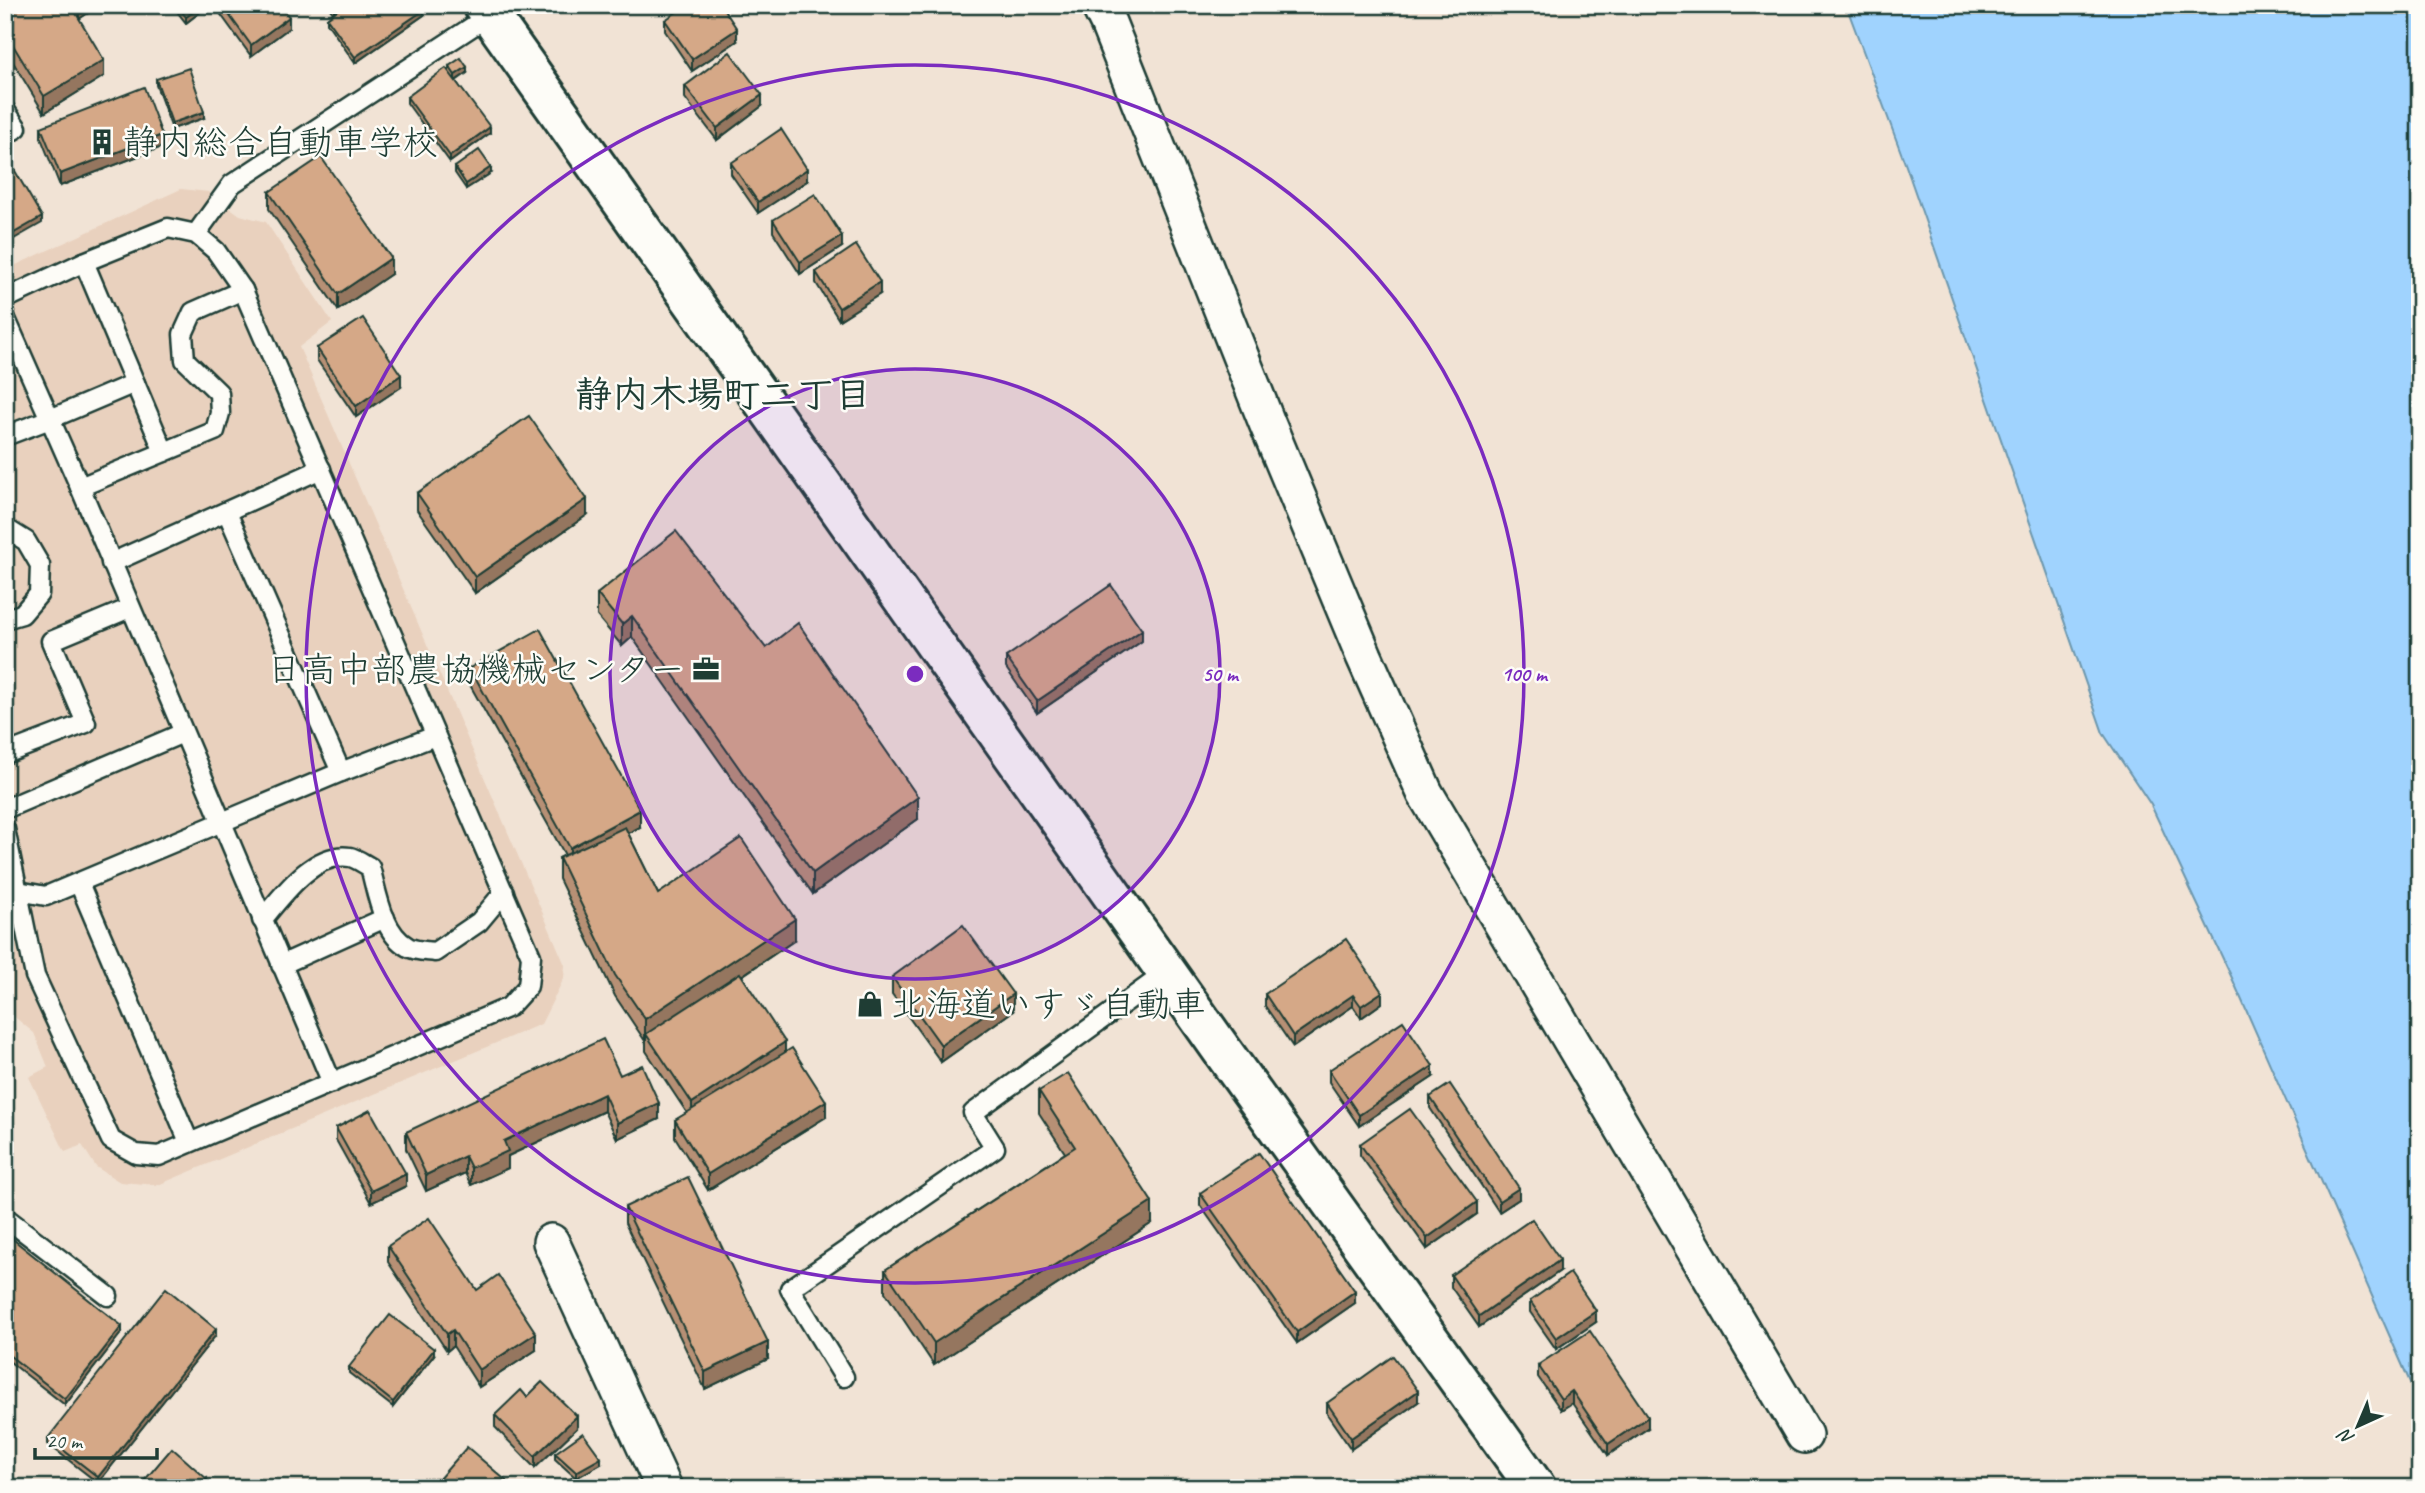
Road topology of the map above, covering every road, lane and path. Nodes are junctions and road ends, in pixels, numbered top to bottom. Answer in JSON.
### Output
{"nodes":[{"id":1,"x":1099,"y":5,"type":"edge"},
{"id":2,"x":486,"y":10,"type":"edge"},
{"id":3,"x":5,"y":110,"type":"edge"},
{"id":4,"x":5,"y":135,"type":"edge"},
{"id":5,"x":196,"y":234,"type":"junction"},
{"id":6,"x":84,"y":262,"type":"junction"},
{"id":7,"x":243,"y":290,"type":"junction"},
{"id":8,"x":5,"y":299,"type":"edge"},
{"id":9,"x":5,"y":317,"type":"edge"},
{"id":10,"x":135,"y":383,"type":"junction"},
{"id":11,"x":50,"y":419,"type":"junction"},
{"id":12,"x":5,"y":436,"type":"edge"},
{"id":13,"x":164,"y":452,"type":"junction"},
{"id":14,"x":321,"y":469,"type":"junction"},
{"id":15,"x":80,"y":487,"type":"junction"},
{"id":16,"x":226,"y":512,"type":"junction"},
{"id":17,"x":5,"y":528,"type":"edge"},
{"id":18,"x":111,"y":563,"type":"junction"},
{"id":19,"x":130,"y":608,"type":"junction"},
{"id":20,"x":5,"y":620,"type":"edge"},
{"id":21,"x":183,"y":733,"type":"junction"},
{"id":22,"x":435,"y":736,"type":"junction"},
{"id":23,"x":5,"y":754,"type":"edge"},
{"id":24,"x":341,"y":772,"type":"junction"},
{"id":25,"x":5,"y":809,"type":"edge"},
{"id":26,"x":221,"y":822,"type":"junction"},
{"id":27,"x":5,"y":829,"type":"edge"},
{"id":28,"x":79,"y":883,"type":"junction"},
{"id":29,"x":18,"y":891,"type":"junction"},
{"id":30,"x":504,"y":892,"type":"junction"},
{"id":31,"x":385,"y":918,"type":"junction"},
{"id":32,"x":261,"y":920,"type":"junction"},
{"id":33,"x":281,"y":965,"type":"junction"},
{"id":34,"x":1167,"y":972,"type":"junction"},
{"id":35,"x":332,"y":1083,"type":"junction"},
{"id":36,"x":189,"y":1142,"type":"junction"},
{"id":37,"x":5,"y":1217,"type":"edge"},
{"id":38,"x":551,"y":1242,"type":"dead end"},
{"id":39,"x":108,"y":1296,"type":"dead end"},
{"id":40,"x":844,"y":1377,"type":"dead end"},
{"id":41,"x":1804,"y":1435,"type":"dead end"},
{"id":42,"x":664,"y":1488,"type":"edge"},
{"id":43,"x":1536,"y":1488,"type":"edge"}],
"edges":[{"from":1,"to":41,"type":"street"},
{"from":2,"to":5,"type":"lane"},
{"from":2,"to":34,"type":"street"},
{"from":3,"to":4,"type":"lane"},
{"from":5,"to":6,"type":"lane"},
{"from":5,"to":7,"type":"lane"},
{"from":6,"to":8,"type":"lane"},
{"from":6,"to":10,"type":"lane"},
{"from":7,"to":13,"type":"lane"},
{"from":7,"to":14,"type":"lane"},
{"from":9,"to":11,"type":"lane"},
{"from":10,"to":11,"type":"lane"},
{"from":10,"to":13,"type":"lane"},
{"from":11,"to":12,"type":"lane"},
{"from":11,"to":15,"type":"lane"},
{"from":13,"to":15,"type":"lane"},
{"from":14,"to":16,"type":"lane"},
{"from":14,"to":22,"type":"lane"},
{"from":15,"to":18,"type":"lane"},
{"from":16,"to":18,"type":"lane"},
{"from":16,"to":24,"type":"lane"},
{"from":17,"to":20,"type":"lane"},
{"from":18,"to":19,"type":"lane"},
{"from":19,"to":21,"type":"lane"},
{"from":19,"to":23,"type":"lane"},
{"from":21,"to":25,"type":"lane"},
{"from":21,"to":26,"type":"lane"},
{"from":22,"to":24,"type":"lane"},
{"from":22,"to":30,"type":"lane"},
{"from":24,"to":26,"type":"lane"},
{"from":26,"to":28,"type":"lane"},
{"from":26,"to":32,"type":"lane"},
{"from":27,"to":29,"type":"lane"},
{"from":28,"to":29,"type":"lane"},
{"from":28,"to":36,"type":"lane"},
{"from":29,"to":36,"type":"lane"},
{"from":30,"to":31,"type":"lane"},
{"from":30,"to":35,"type":"lane"},
{"from":31,"to":32,"type":"lane"},
{"from":31,"to":33,"type":"lane"},
{"from":32,"to":33,"type":"lane"},
{"from":33,"to":35,"type":"lane"},
{"from":34,"to":40,"type":"lane"},
{"from":34,"to":43,"type":"street"},
{"from":35,"to":36,"type":"lane"},
{"from":37,"to":39,"type":"lane"},
{"from":38,"to":42,"type":"street"}]}
